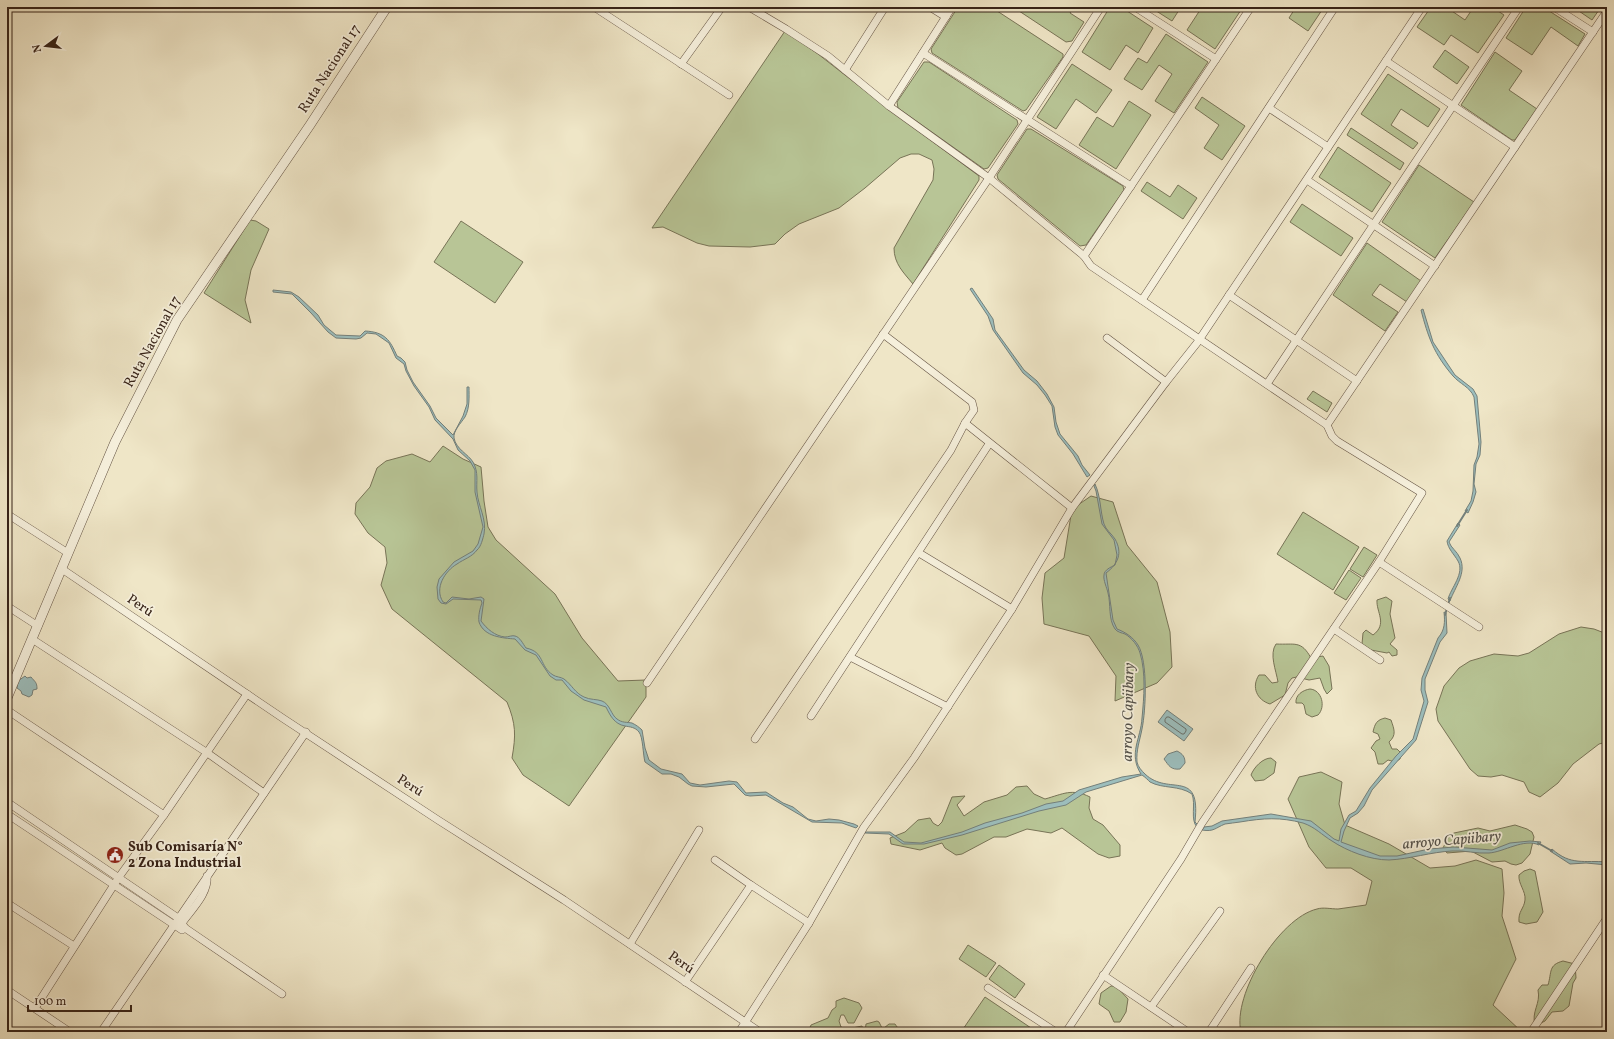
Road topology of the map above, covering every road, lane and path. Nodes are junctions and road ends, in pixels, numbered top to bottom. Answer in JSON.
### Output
{"nodes":[{"id":1,"x":387,"y":7,"type":"edge"},
{"id":2,"x":594,"y":7,"type":"edge"},
{"id":3,"x":722,"y":7,"type":"edge"},
{"id":4,"x":749,"y":7,"type":"edge"},
{"id":5,"x":885,"y":7,"type":"edge"},
{"id":6,"x":930,"y":7,"type":"edge"},
{"id":7,"x":952,"y":7,"type":"edge"},
{"id":8,"x":1101,"y":7,"type":"edge"},
{"id":9,"x":1135,"y":7,"type":"edge"},
{"id":10,"x":1251,"y":7,"type":"edge"},
{"id":11,"x":1335,"y":7,"type":"edge"},
{"id":12,"x":1422,"y":7,"type":"edge"},
{"id":13,"x":1519,"y":7,"type":"edge"},
{"id":14,"x":1554,"y":7,"type":"edge"},
{"id":15,"x":1607,"y":11,"type":"edge"},
{"id":16,"x":946,"y":17,"type":"junction"},
{"id":17,"x":1593,"y":32,"type":"junction"},
{"id":18,"x":923,"y":53,"type":"junction"},
{"id":19,"x":1216,"y":59,"type":"junction"},
{"id":20,"x":1386,"y":61,"type":"junction"},
{"id":21,"x":681,"y":64,"type":"junction"},
{"id":22,"x":845,"y":70,"type":"junction"},
{"id":23,"x":729,"y":95,"type":"dead end"},
{"id":24,"x":1453,"y":105,"type":"junction"},
{"id":25,"x":889,"y":106,"type":"junction"},
{"id":26,"x":1269,"y":108,"type":"junction"},
{"id":27,"x":1027,"y":119,"type":"junction"},
{"id":28,"x":1328,"y":147,"type":"junction"},
{"id":29,"x":1515,"y":147,"type":"junction"},
{"id":30,"x":989,"y":178,"type":"junction"},
{"id":31,"x":1306,"y":180,"type":"junction"},
{"id":32,"x":1131,"y":186,"type":"junction"},
{"id":33,"x":1374,"y":224,"type":"junction"},
{"id":34,"x":1084,"y":256,"type":"junction"},
{"id":35,"x":1435,"y":266,"type":"junction"},
{"id":36,"x":1229,"y":295,"type":"junction"},
{"id":37,"x":1142,"y":300,"type":"junction"},
{"id":38,"x":883,"y":334,"type":"junction"},
{"id":39,"x":1107,"y":338,"type":"dead end"},
{"id":40,"x":1200,"y":339,"type":"junction"},
{"id":41,"x":1296,"y":340,"type":"junction"},
{"id":42,"x":1357,"y":380,"type":"junction"},
{"id":43,"x":1166,"y":382,"type":"junction"},
{"id":44,"x":1267,"y":384,"type":"junction"},
{"id":45,"x":964,"y":423,"type":"junction"},
{"id":46,"x":1327,"y":425,"type":"junction"},
{"id":47,"x":989,"y":444,"type":"junction"},
{"id":48,"x":1072,"y":508,"type":"junction"},
{"id":49,"x":7,"y":514,"type":"edge"},
{"id":50,"x":68,"y":553,"type":"junction"},
{"id":51,"x":919,"y":553,"type":"junction"},
{"id":52,"x":1379,"y":562,"type":"junction"},
{"id":53,"x":62,"y":569,"type":"junction"},
{"id":54,"x":7,"y":606,"type":"edge"},
{"id":55,"x":1012,"y":609,"type":"junction"},
{"id":56,"x":38,"y":626,"type":"junction"},
{"id":57,"x":1479,"y":627,"type":"dead end"},
{"id":58,"x":1334,"y":629,"type":"junction"},
{"id":59,"x":32,"y":639,"type":"junction"},
{"id":60,"x":850,"y":657,"type":"junction"},
{"id":61,"x":1380,"y":660,"type":"dead end"},
{"id":62,"x":647,"y":683,"type":"dead end"},
{"id":63,"x":247,"y":694,"type":"junction"},
{"id":64,"x":7,"y":698,"type":"edge"},
{"id":65,"x":948,"y":707,"type":"junction"},
{"id":66,"x":7,"y":710,"type":"edge"},
{"id":67,"x":811,"y":716,"type":"dead end"},
{"id":68,"x":306,"y":732,"type":"junction"},
{"id":69,"x":754,"y":739,"type":"dead end"},
{"id":70,"x":206,"y":752,"type":"junction"},
{"id":71,"x":264,"y":793,"type":"junction"},
{"id":72,"x":7,"y":802,"type":"edge"},
{"id":73,"x":7,"y":814,"type":"edge"},
{"id":74,"x":164,"y":815,"type":"junction"},
{"id":75,"x":699,"y":830,"type":"dead end"},
{"id":76,"x":715,"y":860,"type":"dead end"},
{"id":77,"x":119,"y":877,"type":"junction"},
{"id":78,"x":115,"y":884,"type":"junction"},
{"id":79,"x":751,"y":885,"type":"junction"},
{"id":80,"x":7,"y":903,"type":"edge"},
{"id":81,"x":1220,"y":911,"type":"dead end"},
{"id":82,"x":1607,"y":918,"type":"edge"},
{"id":83,"x":809,"y":923,"type":"junction"},
{"id":84,"x":182,"y":924,"type":"junction"},
{"id":85,"x":174,"y":925,"type":"junction"},
{"id":86,"x":630,"y":944,"type":"junction"},
{"id":87,"x":74,"y":946,"type":"junction"},
{"id":88,"x":1251,"y":968,"type":"dead end"},
{"id":89,"x":1104,"y":975,"type":"junction"},
{"id":90,"x":685,"y":982,"type":"junction"},
{"id":91,"x":988,"y":988,"type":"dead end"},
{"id":92,"x":7,"y":990,"type":"edge"},
{"id":93,"x":282,"y":994,"type":"dead end"},
{"id":94,"x":1152,"y":1007,"type":"junction"},
{"id":95,"x":35,"y":1008,"type":"junction"},
{"id":96,"x":746,"y":1022,"type":"junction"},
{"id":97,"x":70,"y":1032,"type":"edge"},
{"id":98,"x":101,"y":1032,"type":"edge"},
{"id":99,"x":739,"y":1032,"type":"edge"},
{"id":100,"x":760,"y":1032,"type":"edge"},
{"id":101,"x":1056,"y":1032,"type":"edge"},
{"id":102,"x":1066,"y":1032,"type":"edge"},
{"id":103,"x":1188,"y":1032,"type":"edge"},
{"id":104,"x":1209,"y":1032,"type":"edge"},
{"id":105,"x":1531,"y":1032,"type":"edge"}],
"edges":[{"from":1,"to":50,"type":"street","name":"Ruta Nacional 17"},
{"from":2,"to":21,"type":"street"},
{"from":3,"to":21,"type":"street"},
{"from":4,"to":22,"type":"street"},
{"from":5,"to":22,"type":"street"},
{"from":6,"to":16,"type":"street"},
{"from":7,"to":16,"type":"street"},
{"from":8,"to":27,"type":"street"},
{"from":9,"to":19,"type":"street"},
{"from":10,"to":19,"type":"street"},
{"from":11,"to":26,"type":"street"},
{"from":12,"to":20,"type":"street"},
{"from":13,"to":24,"type":"street"},
{"from":14,"to":17,"type":"street"},
{"from":15,"to":17,"type":"street"},
{"from":16,"to":18,"type":"street"},
{"from":17,"to":29,"type":"street"},
{"from":18,"to":25,"type":"street"},
{"from":18,"to":27,"type":"street"},
{"from":19,"to":32,"type":"street"},
{"from":20,"to":24,"type":"street"},
{"from":20,"to":28,"type":"street"},
{"from":21,"to":23,"type":"street"},
{"from":22,"to":25,"type":"street"},
{"from":24,"to":29,"type":"street"},
{"from":24,"to":33,"type":"street"},
{"from":25,"to":30,"type":"street"},
{"from":26,"to":28,"type":"street"},
{"from":26,"to":37,"type":"street"},
{"from":27,"to":30,"type":"street"},
{"from":27,"to":32,"type":"street"},
{"from":28,"to":31,"type":"street"},
{"from":29,"to":35,"type":"street"},
{"from":30,"to":34,"type":"street"},
{"from":30,"to":38,"type":"street"},
{"from":31,"to":33,"type":"street"},
{"from":31,"to":36,"type":"street"},
{"from":32,"to":34,"type":"street"},
{"from":33,"to":35,"type":"street"},
{"from":33,"to":41,"type":"street"},
{"from":34,"to":37,"type":"street"},
{"from":35,"to":42,"type":"street"},
{"from":36,"to":40,"type":"street"},
{"from":36,"to":41,"type":"street"},
{"from":37,"to":40,"type":"street"},
{"from":38,"to":45,"type":"street"},
{"from":38,"to":62,"type":"street"},
{"from":39,"to":43,"type":"street"},
{"from":40,"to":43,"type":"street"},
{"from":40,"to":44,"type":"street"},
{"from":41,"to":42,"type":"street"},
{"from":41,"to":44,"type":"street"},
{"from":42,"to":46,"type":"street"},
{"from":43,"to":48,"type":"street"},
{"from":44,"to":46,"type":"street"},
{"from":45,"to":47,"type":"street"},
{"from":45,"to":69,"type":"street"},
{"from":46,"to":52,"type":"street"},
{"from":47,"to":48,"type":"street"},
{"from":47,"to":51,"type":"street"},
{"from":48,"to":55,"type":"street"},
{"from":49,"to":50,"type":"street"},
{"from":50,"to":53,"type":"street","name":"Ruta Nacional 17"},
{"from":51,"to":55,"type":"street"},
{"from":51,"to":60,"type":"street"},
{"from":52,"to":57,"type":"street"},
{"from":52,"to":58,"type":"street"},
{"from":53,"to":56,"type":"street","name":"Ruta Nacional 17"},
{"from":53,"to":63,"type":"street","name":"Perú"},
{"from":54,"to":56,"type":"street"},
{"from":55,"to":65,"type":"street"},
{"from":56,"to":59,"type":"street","name":"Ruta Nacional 17"},
{"from":58,"to":61,"type":"street"},
{"from":58,"to":89,"type":"street"},
{"from":59,"to":64,"type":"street","name":"Ruta Nacional 17"},
{"from":59,"to":70,"type":"street"},
{"from":60,"to":65,"type":"street"},
{"from":60,"to":67,"type":"street"},
{"from":63,"to":68,"type":"street","name":"Perú"},
{"from":63,"to":70,"type":"street"},
{"from":65,"to":83,"type":"street"},
{"from":66,"to":74,"type":"street"},
{"from":68,"to":71,"type":"street"},
{"from":68,"to":86,"type":"street","name":"Perú"},
{"from":70,"to":71,"type":"street"},
{"from":70,"to":74,"type":"street"},
{"from":71,"to":84,"type":"street"},
{"from":72,"to":77,"type":"street"},
{"from":73,"to":78,"type":"street"},
{"from":74,"to":77,"type":"street"},
{"from":75,"to":86,"type":"street"},
{"from":76,"to":79,"type":"street"},
{"from":77,"to":78,"type":"street"},
{"from":77,"to":84,"type":"street"},
{"from":78,"to":85,"type":"street"},
{"from":78,"to":87,"type":"street"},
{"from":79,"to":83,"type":"street"},
{"from":79,"to":90,"type":"street"},
{"from":80,"to":87,"type":"street"},
{"from":81,"to":94,"type":"street"},
{"from":82,"to":105,"type":"street"},
{"from":83,"to":96,"type":"street"},
{"from":84,"to":85,"type":"street"},
{"from":84,"to":93,"type":"street"},
{"from":85,"to":98,"type":"street"},
{"from":86,"to":90,"type":"street","name":"Perú"},
{"from":87,"to":95,"type":"street"},
{"from":88,"to":104,"type":"street"},
{"from":89,"to":94,"type":"street"},
{"from":89,"to":102,"type":"street"},
{"from":90,"to":96,"type":"street","name":"Perú"},
{"from":91,"to":101,"type":"street"},
{"from":92,"to":95,"type":"street"},
{"from":94,"to":103,"type":"street"},
{"from":95,"to":97,"type":"street"},
{"from":96,"to":99,"type":"street"},
{"from":96,"to":100,"type":"street","name":"Perú"}]}
